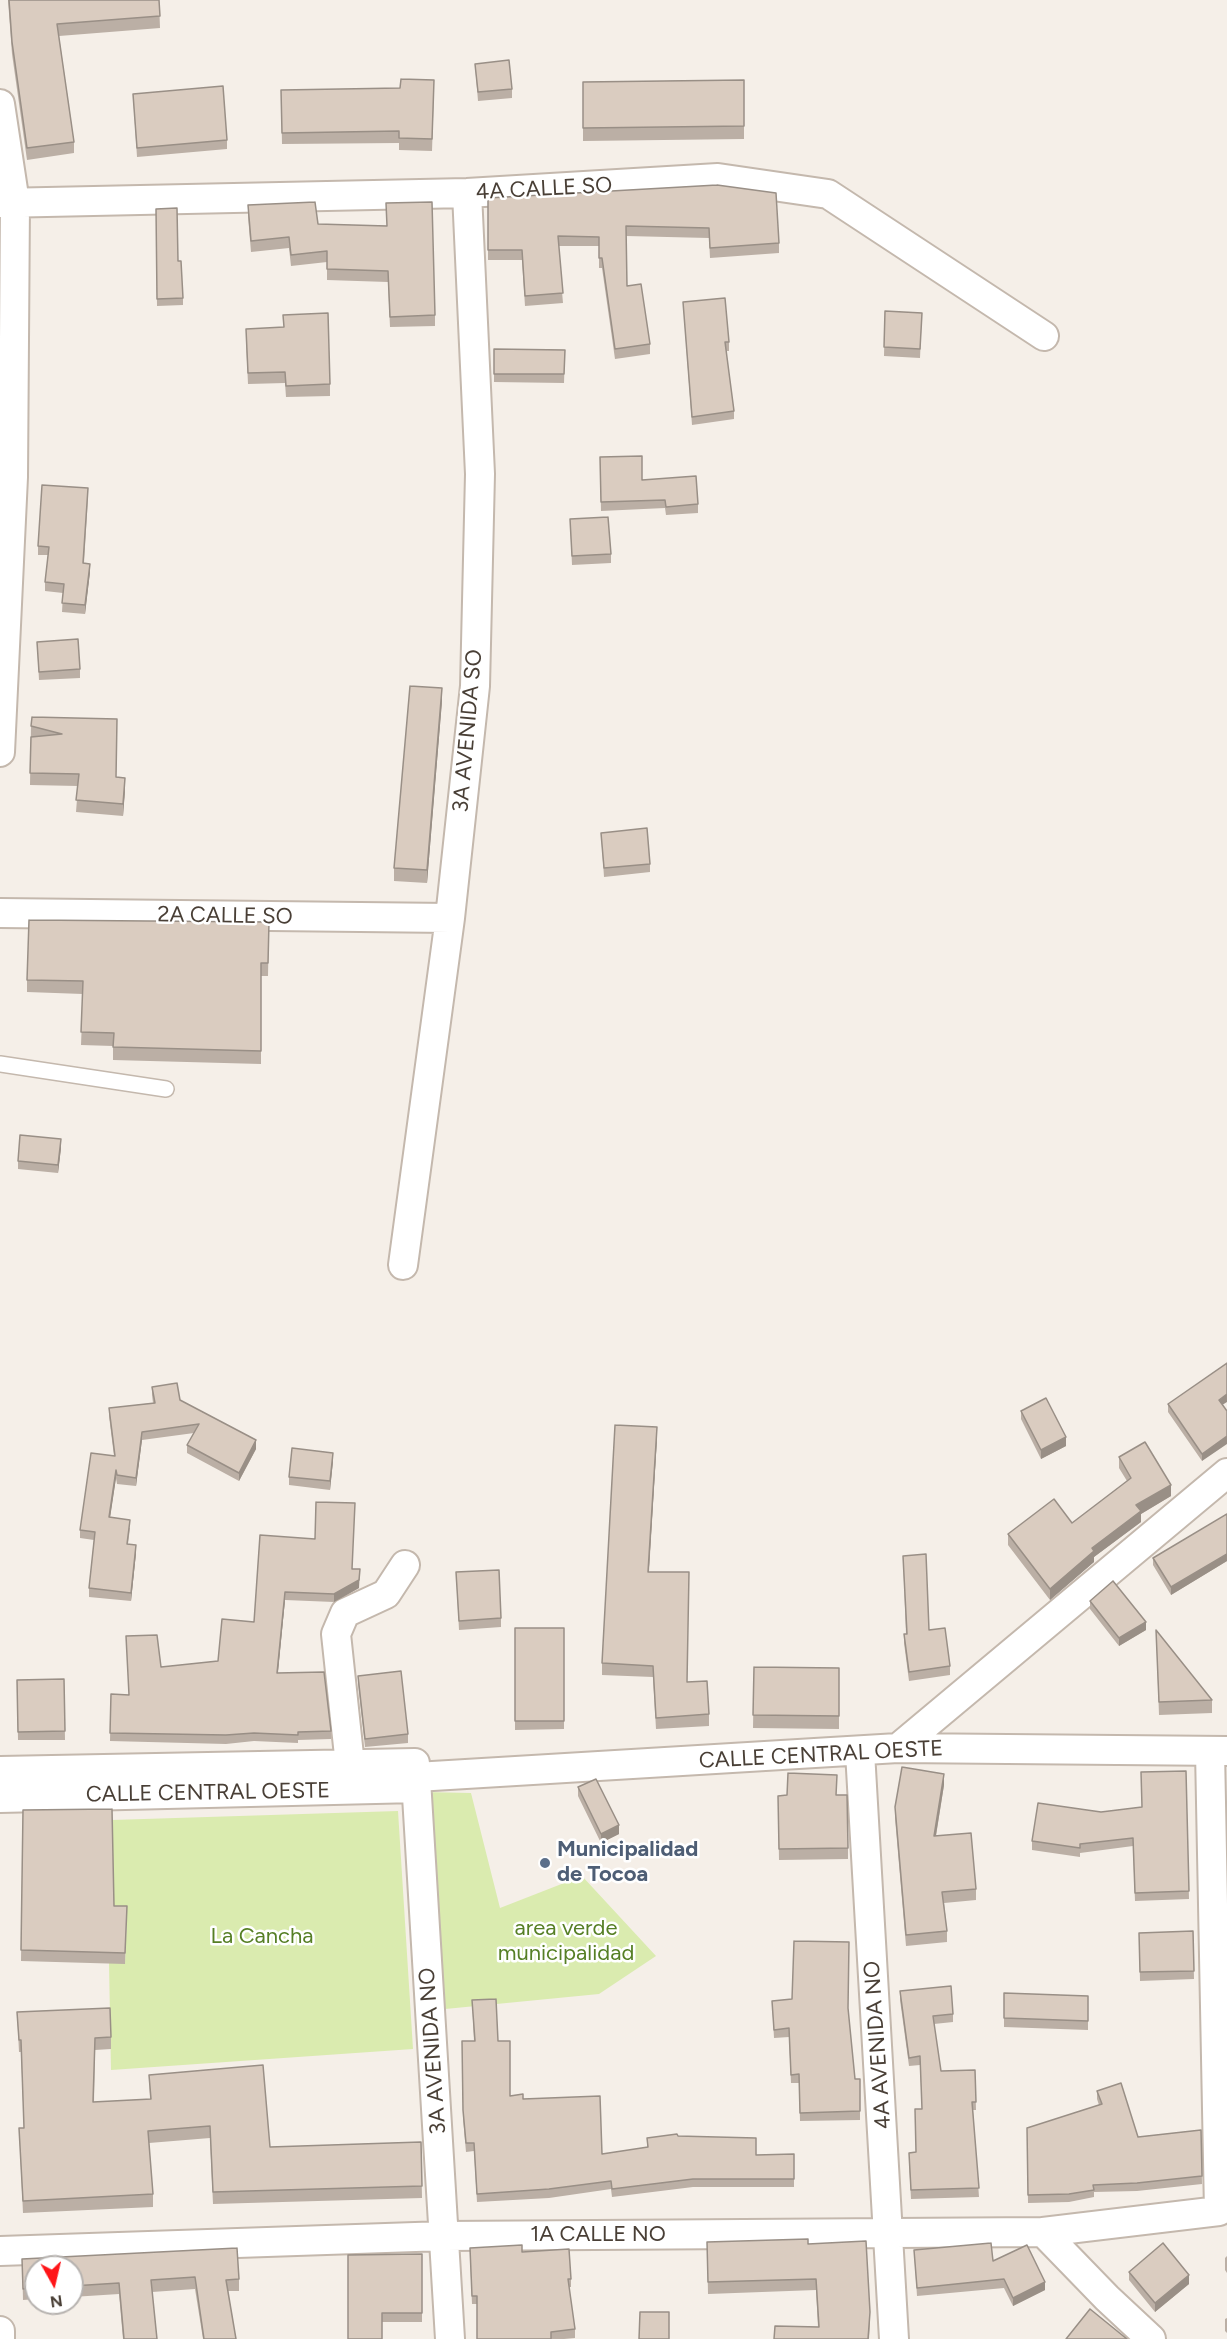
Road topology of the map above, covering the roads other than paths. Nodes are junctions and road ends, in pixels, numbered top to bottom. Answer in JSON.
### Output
{"nodes":[{"id":1,"x":0,"y":104,"type":"edge"},
{"id":2,"x":467,"y":193,"type":"junction"},
{"id":3,"x":8,"y":203,"type":"edge"},
{"id":4,"x":1044,"y":336,"type":"dead end"},
{"id":5,"x":0,"y":752,"type":"edge"},
{"id":6,"x":0,"y":913,"type":"edge"},
{"id":7,"x":450,"y":918,"type":"junction"},
{"id":8,"x":0,"y":1064,"type":"edge"},
{"id":9,"x":165,"y":1089,"type":"dead end"},
{"id":10,"x":403,"y":1265,"type":"dead end"},
{"id":11,"x":1227,"y":1473,"type":"edge"},
{"id":12,"x":405,"y":1565,"type":"dead end"},
{"id":13,"x":897,"y":1748,"type":"junction"},
{"id":14,"x":1218,"y":1751,"type":"edge"},
{"id":15,"x":860,"y":1752,"type":"junction"},
{"id":16,"x":351,"y":1765,"type":"junction"},
{"id":17,"x":0,"y":1771,"type":"edge"},
{"id":18,"x":416,"y":1776,"type":"junction"},
{"id":19,"x":0,"y":1798,"type":"edge"},
{"id":20,"x":1043,"y":2232,"type":"junction"},
{"id":21,"x":890,"y":2233,"type":"junction"},
{"id":22,"x":445,"y":2236,"type":"junction"},
{"id":23,"x":0,"y":2251,"type":"edge"},
{"id":24,"x":0,"y":2331,"type":"edge"},
{"id":25,"x":0,"y":2339,"type":"edge"},
{"id":26,"x":450,"y":2339,"type":"edge"},
{"id":27,"x":894,"y":2339,"type":"edge"},
{"id":28,"x":1151,"y":2339,"type":"edge"}],
"edges":[{"from":1,"to":3,"type":"street"},
{"from":2,"to":3,"type":"street","name":"4A CALLE SO"},
{"from":2,"to":4,"type":"street","name":"4A CALLE SO"},
{"from":2,"to":7,"type":"street","name":"3A AVENIDA SO"},
{"from":3,"to":5,"type":"street"},
{"from":6,"to":7,"type":"street","name":"2A CALLE SO"},
{"from":7,"to":10,"type":"street","name":"3A AVENIDA SO"},
{"from":8,"to":9,"type":"lane"},
{"from":11,"to":13,"type":"street"},
{"from":12,"to":16,"type":"street"},
{"from":13,"to":14,"type":"street","name":"CALLE CENTRAL OESTE"},
{"from":13,"to":15,"type":"street","name":"CALLE CENTRAL OESTE"},
{"from":14,"to":20,"type":"street","name":"1A CALLE NO"},
{"from":15,"to":18,"type":"street","name":"CALLE CENTRAL OESTE"},
{"from":15,"to":21,"type":"street","name":"4A AVENIDA NO"},
{"from":16,"to":17,"type":"street"},
{"from":16,"to":18,"type":"street"},
{"from":18,"to":19,"type":"street","name":"CALLE CENTRAL OESTE"},
{"from":18,"to":22,"type":"street","name":"3A AVENIDA NO"},
{"from":20,"to":21,"type":"street","name":"1A CALLE NO"},
{"from":20,"to":28,"type":"street"},
{"from":21,"to":22,"type":"street","name":"1A CALLE NO"},
{"from":21,"to":27,"type":"street","name":"4A AVENIDA NO"},
{"from":22,"to":23,"type":"street","name":"1A CALLE NO"},
{"from":22,"to":26,"type":"street","name":"3A AVENIDA NO"},
{"from":24,"to":25,"type":"street"}]}
